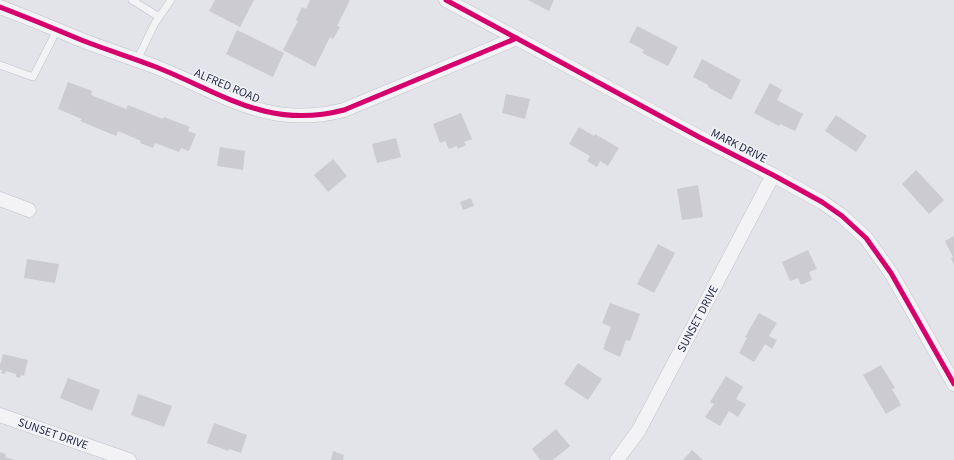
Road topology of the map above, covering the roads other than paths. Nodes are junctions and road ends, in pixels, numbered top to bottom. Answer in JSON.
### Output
{"nodes":[{"id":1,"x":132,"y":0,"type":"edge"},
{"id":2,"x":171,"y":0,"type":"edge"},
{"id":3,"x":446,"y":0,"type":"edge"},
{"id":4,"x":0,"y":7,"type":"edge"},
{"id":5,"x":159,"y":17,"type":"junction"},
{"id":6,"x":57,"y":30,"type":"junction"},
{"id":7,"x":517,"y":38,"type":"junction"},
{"id":8,"x":137,"y":60,"type":"junction"},
{"id":9,"x":0,"y":65,"type":"edge"},
{"id":10,"x":773,"y":174,"type":"junction"},
{"id":11,"x":0,"y":199,"type":"edge"},
{"id":12,"x":30,"y":210,"type":"dead end"},
{"id":13,"x":954,"y":384,"type":"edge"},
{"id":14,"x":0,"y":415,"type":"edge"},
{"id":15,"x":123,"y":459,"type":"edge"},
{"id":16,"x":617,"y":460,"type":"edge"}],
"edges":[{"from":1,"to":5,"type":"lane"},
{"from":2,"to":5,"type":"lane"},
{"from":3,"to":7,"type":"street","name":"MARK DRIVE"},
{"from":4,"to":6,"type":"street","name":"ALFRED ROAD"},
{"from":5,"to":8,"type":"lane"},
{"from":6,"to":8,"type":"street","name":"ALFRED ROAD"},
{"from":6,"to":9,"type":"lane"},
{"from":7,"to":8,"type":"street","name":"ALFRED ROAD"},
{"from":7,"to":10,"type":"street","name":"MARK DRIVE"},
{"from":10,"to":13,"type":"street","name":"MARK DRIVE"},
{"from":10,"to":16,"type":"street","name":"SUNSET DRIVE"},
{"from":11,"to":12,"type":"street"},
{"from":14,"to":15,"type":"street","name":"SUNSET DRIVE"}]}
